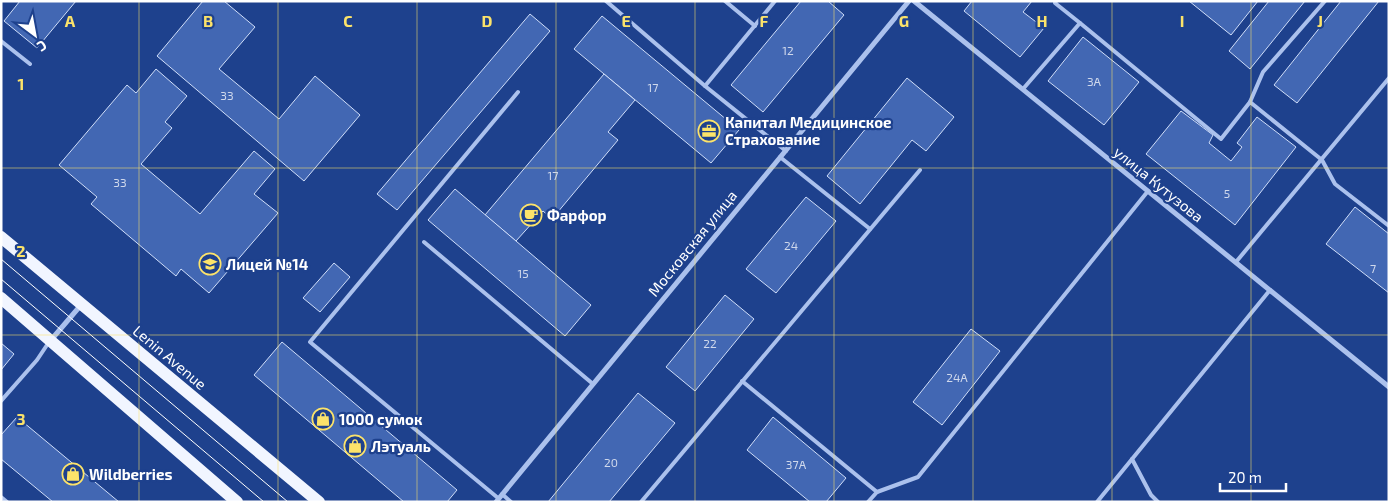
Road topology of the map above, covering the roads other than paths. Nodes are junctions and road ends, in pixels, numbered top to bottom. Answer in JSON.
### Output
{"nodes":[{"id":1,"x":606,"y":1,"type":"edge"},
{"id":2,"x":725,"y":1,"type":"edge"},
{"id":3,"x":775,"y":1,"type":"edge"},
{"id":4,"x":909,"y":1,"type":"edge"},
{"id":5,"x":914,"y":1,"type":"edge"},
{"id":6,"x":1056,"y":1,"type":"edge"},
{"id":7,"x":1325,"y":1,"type":"edge"},
{"id":8,"x":1080,"y":23,"type":"junction"},
{"id":9,"x":755,"y":26,"type":"junction"},
{"id":10,"x":1,"y":41,"type":"edge"},
{"id":11,"x":30,"y":64,"type":"dead end"},
{"id":12,"x":1389,"y":78,"type":"edge"},
{"id":13,"x":706,"y":86,"type":"junction"},
{"id":14,"x":1023,"y":90,"type":"junction"},
{"id":15,"x":518,"y":92,"type":"dead end"},
{"id":16,"x":1250,"y":102,"type":"junction"},
{"id":17,"x":786,"y":151,"type":"junction"},
{"id":18,"x":780,"y":157,"type":"junction"},
{"id":19,"x":1322,"y":160,"type":"junction"},
{"id":20,"x":920,"y":170,"type":"dead end"},
{"id":21,"x":1148,"y":191,"type":"junction"},
{"id":22,"x":1389,"y":226,"type":"edge"},
{"id":23,"x":870,"y":229,"type":"junction"},
{"id":24,"x":1,"y":237,"type":"edge"},
{"id":25,"x":424,"y":242,"type":"dead end"},
{"id":26,"x":1236,"y":262,"type":"junction"},
{"id":27,"x":1270,"y":290,"type":"junction"},
{"id":28,"x":1,"y":298,"type":"edge"},
{"id":29,"x":81,"y":304,"type":"junction"},
{"id":30,"x":50,"y":340,"type":"junction"},
{"id":31,"x":742,"y":381,"type":"junction"},
{"id":32,"x":593,"y":384,"type":"junction"},
{"id":33,"x":1389,"y":387,"type":"edge"},
{"id":34,"x":1,"y":401,"type":"edge"},
{"id":35,"x":1132,"y":459,"type":"junction"},
{"id":36,"x":877,"y":492,"type":"junction"},
{"id":37,"x":1,"y":497,"type":"edge"},
{"id":38,"x":499,"y":498,"type":"edge"},
{"id":39,"x":7,"y":502,"type":"edge"},
{"id":40,"x":237,"y":502,"type":"edge"},
{"id":41,"x":319,"y":502,"type":"edge"},
{"id":42,"x":511,"y":502,"type":"edge"},
{"id":43,"x":641,"y":502,"type":"edge"},
{"id":44,"x":868,"y":502,"type":"edge"},
{"id":45,"x":1096,"y":502,"type":"edge"},
{"id":46,"x":1158,"y":502,"type":"edge"}],
"edges":[{"from":1,"to":13,"type":"lane"},
{"from":2,"to":9,"type":"lane"},
{"from":3,"to":9,"type":"lane"},
{"from":4,"to":17,"type":"street","name":"Московская улица"},
{"from":5,"to":14,"type":"street","name":"улица Кутузова"},
{"from":6,"to":8,"type":"lane"},
{"from":7,"to":16,"type":"lane"},
{"from":8,"to":14,"type":"lane"},
{"from":8,"to":16,"type":"lane"},
{"from":9,"to":13,"type":"lane"},
{"from":10,"to":11,"type":"lane"},
{"from":12,"to":19,"type":"lane"},
{"from":13,"to":17,"type":"lane"},
{"from":14,"to":21,"type":"street","name":"улица Кутузова"},
{"from":15,"to":38,"type":"lane"},
{"from":16,"to":19,"type":"lane"},
{"from":17,"to":18,"type":"street","name":"Московская улица"},
{"from":18,"to":23,"type":"lane"},
{"from":18,"to":32,"type":"street","name":"Московская улица"},
{"from":19,"to":22,"type":"lane"},
{"from":19,"to":26,"type":"lane"},
{"from":20,"to":23,"type":"lane"},
{"from":21,"to":26,"type":"street","name":"улица Кутузова"},
{"from":21,"to":36,"type":"lane"},
{"from":23,"to":31,"type":"lane"},
{"from":24,"to":29,"type":"main road","name":"Lenin Avenue"},
{"from":25,"to":32,"type":"lane"},
{"from":26,"to":27,"type":"street","name":"улица Кутузова"},
{"from":27,"to":33,"type":"street","name":"улица Кутузова"},
{"from":27,"to":35,"type":"lane"},
{"from":28,"to":30,"type":"main road"},
{"from":29,"to":30,"type":"street"},
{"from":29,"to":41,"type":"main road","name":"Lenin Avenue"},
{"from":30,"to":34,"type":"lane"},
{"from":30,"to":40,"type":"main road"},
{"from":31,"to":36,"type":"lane"},
{"from":31,"to":43,"type":"lane"},
{"from":32,"to":38,"type":"street","name":"Московская улица"},
{"from":35,"to":45,"type":"lane"},
{"from":35,"to":46,"type":"lane"},
{"from":36,"to":44,"type":"lane"},
{"from":37,"to":39,"type":"lane"},
{"from":38,"to":42,"type":"lane"}]}
